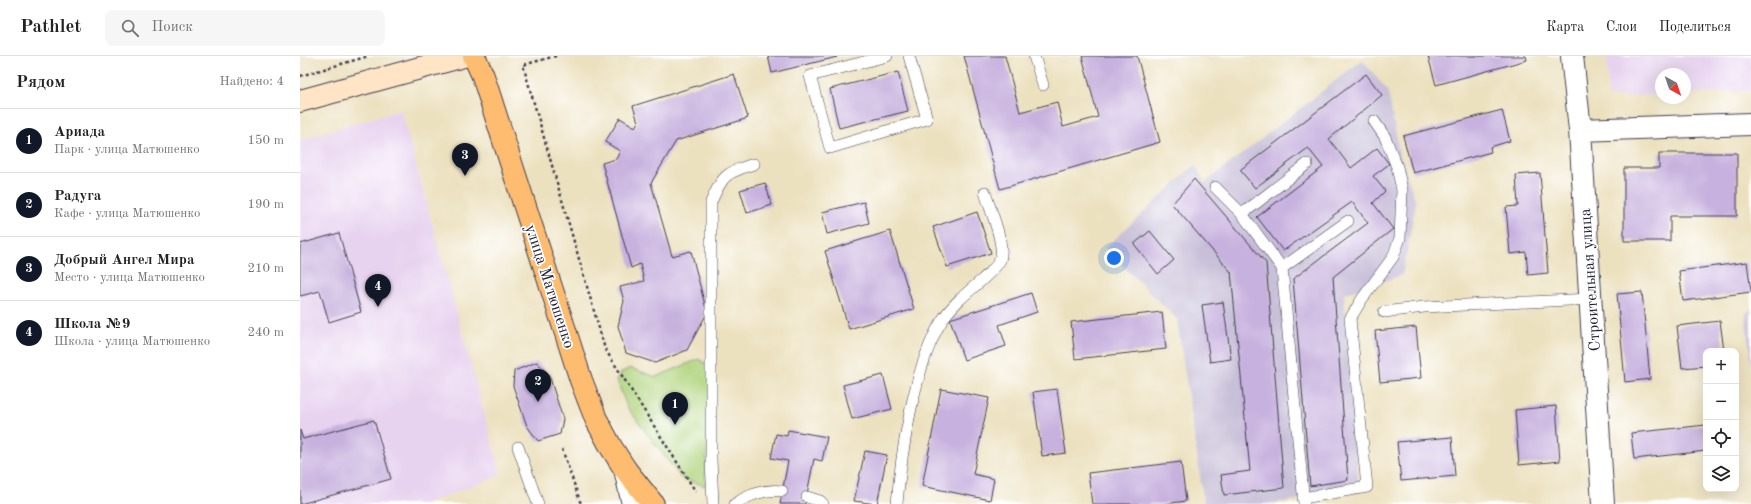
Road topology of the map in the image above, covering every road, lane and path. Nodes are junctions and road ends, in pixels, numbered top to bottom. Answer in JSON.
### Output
{"nodes":[{"id":1,"x":369,"y":56,"type":"edge"},
{"id":2,"x":464,"y":56,"type":"edge"},
{"id":3,"x":474,"y":56,"type":"edge"},
{"id":4,"x":556,"y":56,"type":"edge"},
{"id":5,"x":887,"y":56,"type":"edge"},
{"id":6,"x":910,"y":56,"type":"edge"},
{"id":7,"x":1034,"y":56,"type":"edge"},
{"id":8,"x":1572,"y":56,"type":"edge"},
{"id":9,"x":857,"y":60,"type":"edge"},
{"id":10,"x":300,"y":76,"type":"edge"},
{"id":11,"x":1043,"y":85,"type":"dead end"},
{"id":12,"x":300,"y":102,"type":"edge"},
{"id":13,"x":1374,"y":121,"type":"dead end"},
{"id":14,"x":1751,"y":124,"type":"edge"},
{"id":15,"x":1580,"y":130,"type":"junction"},
{"id":16,"x":754,"y":164,"type":"dead end"},
{"id":17,"x":1307,"y":164,"type":"dead end"},
{"id":18,"x":1215,"y":186,"type":"dead end"},
{"id":19,"x":985,"y":192,"type":"dead end"},
{"id":20,"x":1242,"y":214,"type":"junction"},
{"id":21,"x":1348,"y":221,"type":"dead end"},
{"id":22,"x":1282,"y":268,"type":"junction"},
{"id":23,"x":1590,"y":299,"type":"junction"},
{"id":24,"x":1384,"y":312,"type":"dead end"},
{"id":25,"x":518,"y":447,"type":"dead end"},
{"id":26,"x":562,"y":449,"type":"dead end"},
{"id":27,"x":625,"y":469,"type":"junction"},
{"id":28,"x":782,"y":491,"type":"dead end"},
{"id":29,"x":697,"y":493,"type":"dead end"},
{"id":30,"x":807,"y":497,"type":"dead end"},
{"id":31,"x":1303,"y":501,"type":"edge"},
{"id":32,"x":538,"y":504,"type":"edge"},
{"id":33,"x":581,"y":504,"type":"edge"},
{"id":34,"x":633,"y":504,"type":"edge"},
{"id":35,"x":653,"y":504,"type":"edge"},
{"id":36,"x":713,"y":504,"type":"edge"},
{"id":37,"x":735,"y":504,"type":"edge"},
{"id":38,"x":824,"y":504,"type":"edge"},
{"id":39,"x":897,"y":504,"type":"edge"},
{"id":40,"x":1603,"y":504,"type":"edge"}],
"edges":[{"from":1,"to":10,"type":"path"},
{"from":2,"to":12,"type":"main road"},
{"from":3,"to":27,"type":"main road","name":"улица Матюшенко"},
{"from":4,"to":29,"type":"path"},
{"from":5,"to":9,"type":"lane"},
{"from":6,"to":9,"type":"lane"},
{"from":7,"to":11,"type":"lane"},
{"from":8,"to":15,"type":"street","name":"Строительная улица"},
{"from":13,"to":31,"type":"lane"},
{"from":14,"to":15,"type":"street"},
{"from":15,"to":23,"type":"street","name":"Строительная улица"},
{"from":16,"to":36,"type":"lane"},
{"from":17,"to":20,"type":"lane"},
{"from":18,"to":20,"type":"lane"},
{"from":19,"to":39,"type":"lane"},
{"from":20,"to":22,"type":"lane"},
{"from":21,"to":22,"type":"lane"},
{"from":22,"to":31,"type":"lane"},
{"from":23,"to":24,"type":"lane"},
{"from":23,"to":40,"type":"street","name":"Строительная улица"},
{"from":25,"to":32,"type":"lane"},
{"from":26,"to":33,"type":"path"},
{"from":27,"to":34,"type":"street"},
{"from":27,"to":35,"type":"main road","name":"улица Матюшенко"},
{"from":28,"to":37,"type":"lane"},
{"from":30,"to":38,"type":"lane"}]}
